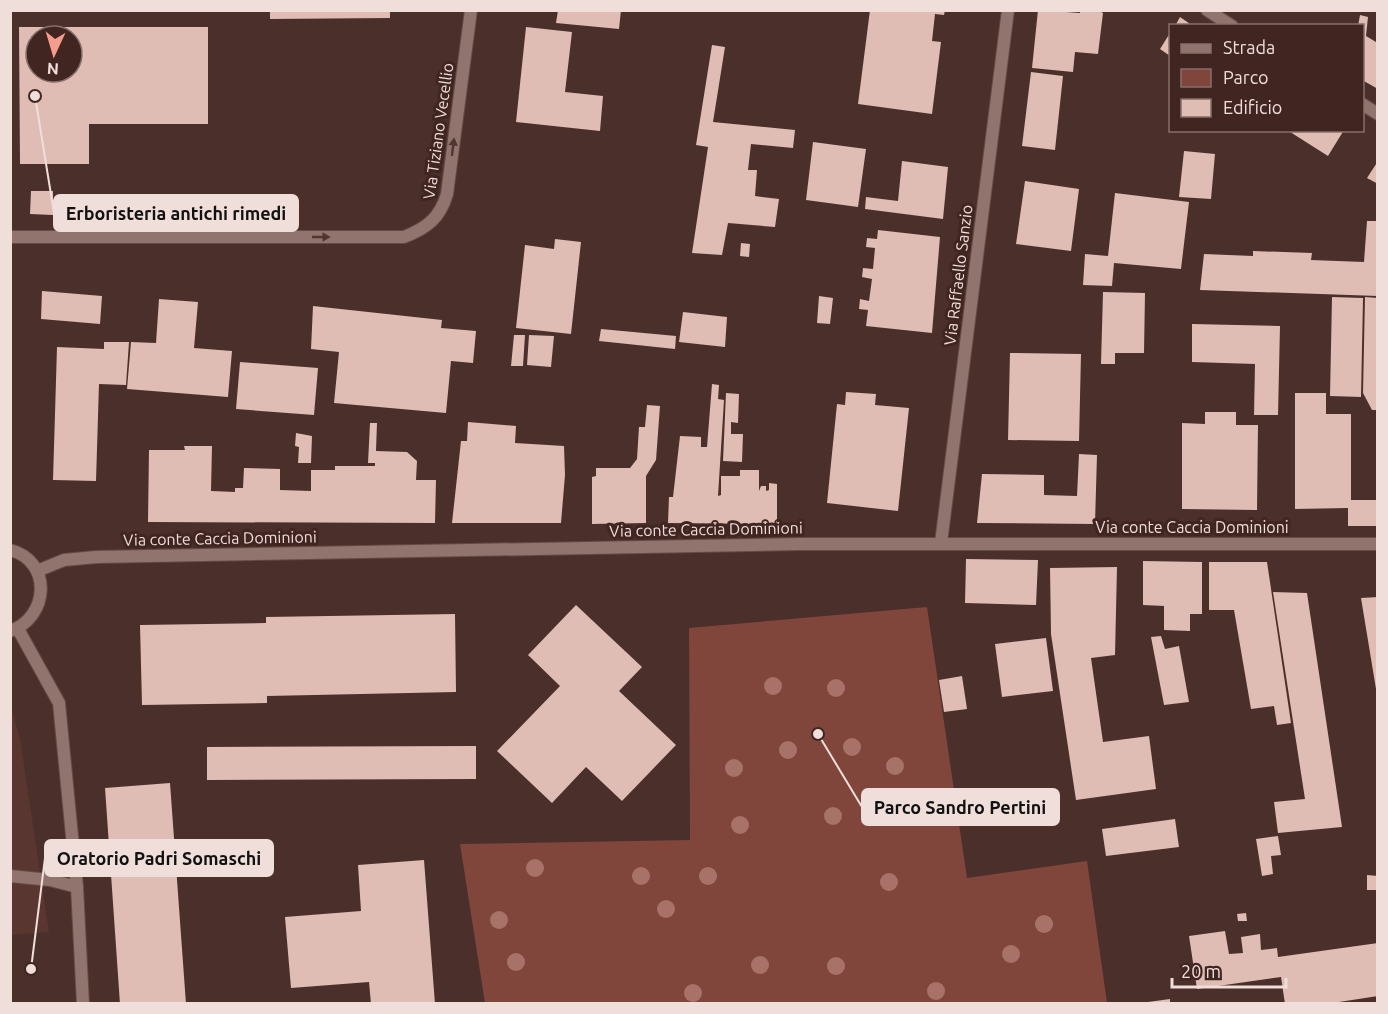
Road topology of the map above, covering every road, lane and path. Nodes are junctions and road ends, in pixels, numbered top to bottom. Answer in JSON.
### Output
{"nodes":[{"id":1,"x":471,"y":10,"type":"edge"},
{"id":2,"x":1008,"y":10,"type":"edge"},
{"id":3,"x":1207,"y":10,"type":"edge"},
{"id":4,"x":1229,"y":24,"type":"edge"},
{"id":5,"x":1364,"y":106,"type":"edge"},
{"id":6,"x":1377,"y":114,"type":"edge"},
{"id":7,"x":10,"y":237,"type":"edge"},
{"id":8,"x":941,"y":543,"type":"junction"},
{"id":9,"x":1377,"y":544,"type":"edge"},
{"id":10,"x":10,"y":550,"type":"edge"},
{"id":11,"x":37,"y":571,"type":"junction"},
{"id":12,"x":14,"y":630,"type":"edge"},
{"id":13,"x":10,"y":876,"type":"edge"},
{"id":14,"x":77,"y":887,"type":"junction"},
{"id":15,"x":83,"y":1004,"type":"edge"}],
"edges":[{"from":7,"to":1,"type":"street","name":"Via Tiziano Vecellio","one_way":true},
{"from":2,"to":8,"type":"street","name":"Via Raffaello Sanzio"},
{"from":3,"to":4,"type":"street"},
{"from":5,"to":6,"type":"street"},
{"from":8,"to":9,"type":"street","name":"Via conte Caccia Dominioni"},
{"from":8,"to":11,"type":"street","name":"Via conte Caccia Dominioni"},
{"from":10,"to":11,"type":"street"},
{"from":11,"to":12,"type":"street"},
{"from":12,"to":14,"type":"street"},
{"from":13,"to":14,"type":"street"},
{"from":14,"to":15,"type":"street"}]}
